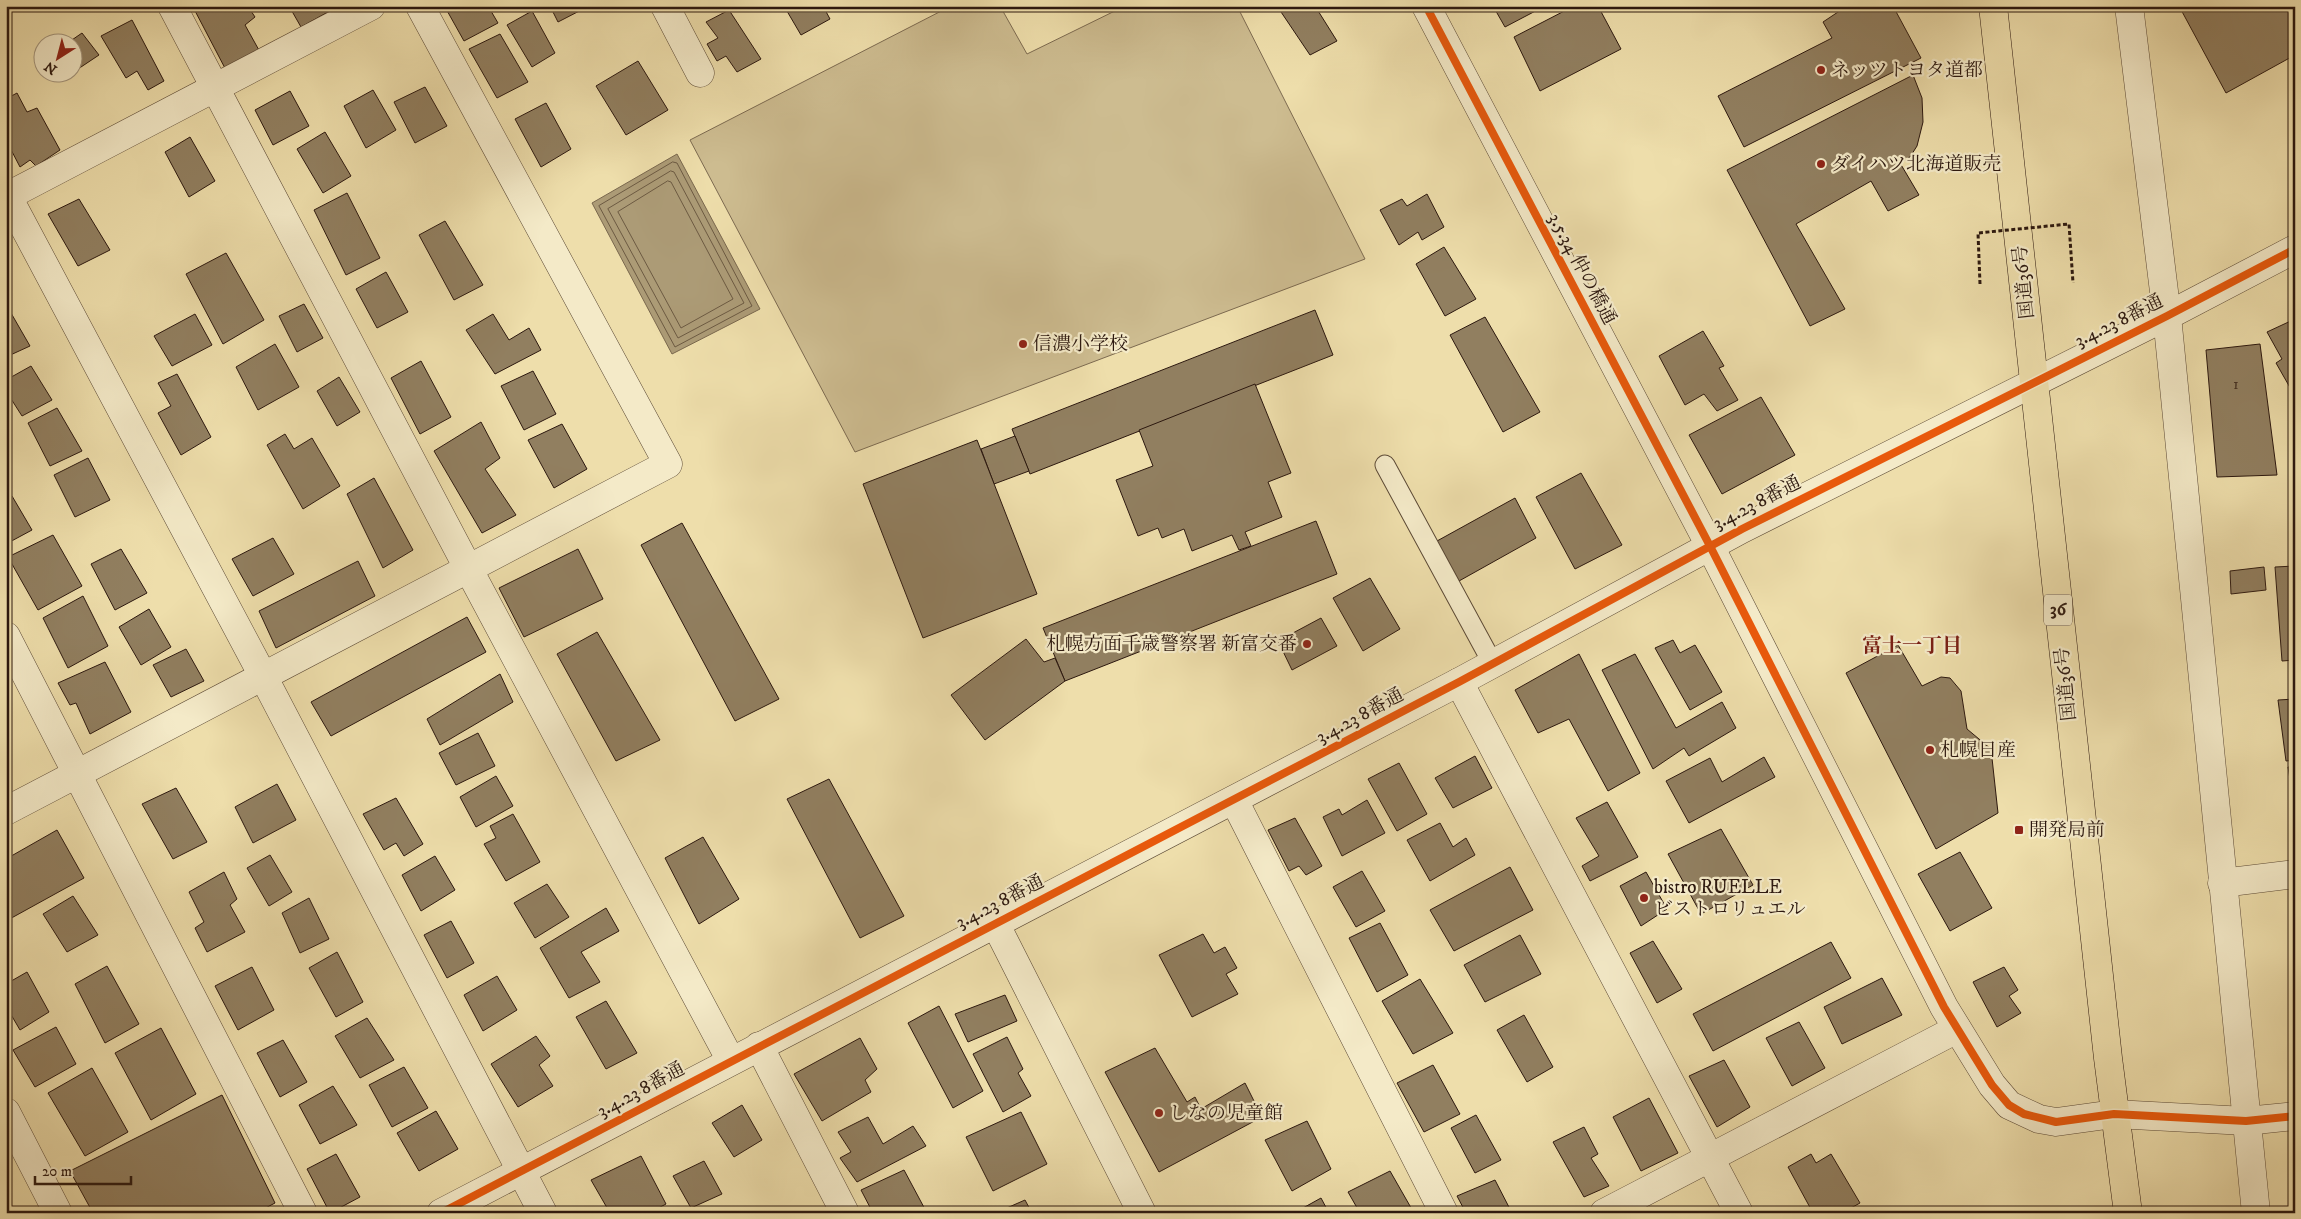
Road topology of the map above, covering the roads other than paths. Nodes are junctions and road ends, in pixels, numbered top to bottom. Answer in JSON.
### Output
{"nodes":[{"id":1,"x":172,"y":6,"type":"edge"},
{"id":2,"x":371,"y":6,"type":"edge"},
{"id":3,"x":420,"y":6,"type":"edge"},
{"id":4,"x":665,"y":6,"type":"edge"},
{"id":5,"x":1426,"y":6,"type":"edge"},
{"id":6,"x":1993,"y":6,"type":"edge"},
{"id":7,"x":2129,"y":6,"type":"edge"},
{"id":8,"x":700,"y":73,"type":"dead end"},
{"id":9,"x":214,"y":88,"type":"junction"},
{"id":10,"x":7,"y":195,"type":"edge"},
{"id":11,"x":2295,"y":249,"type":"edge"},
{"id":12,"x":2168,"y":316,"type":"junction"},
{"id":13,"x":2034,"y":381,"type":"junction"},
{"id":14,"x":1385,"y":465,"type":"dead end"},
{"id":15,"x":1710,"y":546,"type":"junction"},
{"id":16,"x":468,"y":568,"type":"junction"},
{"id":17,"x":6,"y":636,"type":"edge"},
{"id":18,"x":1493,"y":664,"type":"junction"},
{"id":19,"x":263,"y":676,"type":"junction"},
{"id":20,"x":1459,"y":682,"type":"junction"},
{"id":21,"x":78,"y":773,"type":"junction"},
{"id":22,"x":1234,"y":800,"type":"junction"},
{"id":23,"x":6,"y":811,"type":"edge"},
{"id":24,"x":2295,"y":874,"type":"edge"},
{"id":25,"x":2222,"y":883,"type":"junction"},
{"id":26,"x":995,"y":923,"type":"junction"},
{"id":27,"x":1957,"y":1029,"type":"junction"},
{"id":28,"x":758,"y":1046,"type":"junction"},
{"id":29,"x":731,"y":1061,"type":"junction"},
{"id":30,"x":6,"y":1112,"type":"edge"},
{"id":31,"x":2114,"y":1114,"type":"junction"},
{"id":32,"x":2295,"y":1116,"type":"edge"},
{"id":33,"x":2246,"y":1121,"type":"junction"},
{"id":34,"x":1710,"y":1158,"type":"junction"},
{"id":35,"x":521,"y":1172,"type":"junction"},
{"id":36,"x":58,"y":1213,"type":"edge"},
{"id":37,"x":303,"y":1213,"type":"edge"},
{"id":38,"x":441,"y":1213,"type":"edge"},
{"id":39,"x":543,"y":1213,"type":"edge"},
{"id":40,"x":845,"y":1213,"type":"edge"},
{"id":41,"x":1142,"y":1213,"type":"edge"},
{"id":42,"x":1444,"y":1213,"type":"edge"},
{"id":43,"x":1604,"y":1213,"type":"edge"},
{"id":44,"x":1739,"y":1213,"type":"edge"},
{"id":45,"x":2128,"y":1213,"type":"edge"},
{"id":46,"x":2256,"y":1213,"type":"edge"}],
"edges":[{"from":1,"to":9,"type":"street"},
{"from":2,"to":9,"type":"street"},
{"from":3,"to":16,"type":"street"},
{"from":4,"to":8,"type":"street"},
{"from":5,"to":15,"type":"street","name":"3.5.34 仲の橋通"},
{"from":6,"to":13,"type":"highway","name":"国道36号","number":"36"},
{"from":7,"to":12,"type":"street"},
{"from":9,"to":10,"type":"street"},
{"from":9,"to":16,"type":"street"},
{"from":10,"to":19,"type":"street"},
{"from":11,"to":12,"type":"street","name":"3.4.23 8番通"},
{"from":12,"to":13,"type":"street","name":"3.4.23 8番通"},
{"from":12,"to":25,"type":"street"},
{"from":13,"to":15,"type":"street","name":"3.4.23 8番通"},
{"from":13,"to":31,"type":"highway","name":"国道36号","number":"36"},
{"from":14,"to":18,"type":"lane"},
{"from":15,"to":18,"type":"street","name":"3.4.23 8番通"},
{"from":15,"to":27,"type":"street","name":"3.5.34 仲の橋通"},
{"from":16,"to":19,"type":"street"},
{"from":16,"to":29,"type":"street"},
{"from":17,"to":21,"type":"street"},
{"from":18,"to":20,"type":"street","name":"3.4.23 8番通"},
{"from":19,"to":21,"type":"street"},
{"from":19,"to":35,"type":"street"},
{"from":20,"to":22,"type":"street","name":"3.4.23 8番通"},
{"from":20,"to":34,"type":"street"},
{"from":21,"to":23,"type":"street"},
{"from":21,"to":37,"type":"street"},
{"from":22,"to":26,"type":"street","name":"3.4.23 8番通"},
{"from":22,"to":42,"type":"street"},
{"from":24,"to":25,"type":"street"},
{"from":25,"to":33,"type":"street"},
{"from":26,"to":28,"type":"street","name":"3.4.23 8番通"},
{"from":26,"to":41,"type":"street"},
{"from":27,"to":31,"type":"street","name":"3.5.34 仲の橋通"},
{"from":27,"to":34,"type":"street"},
{"from":28,"to":29,"type":"street","name":"3.4.23 8番通"},
{"from":28,"to":40,"type":"street"},
{"from":29,"to":35,"type":"street","name":"3.4.23 8番通"},
{"from":30,"to":36,"type":"street"},
{"from":31,"to":33,"type":"street","name":"3.5.34 仲の橋通"},
{"from":31,"to":45,"type":"highway","name":"国道36号","number":"36"},
{"from":32,"to":33,"type":"street","name":"3.5.34 仲の橋通"},
{"from":33,"to":46,"type":"street"},
{"from":34,"to":43,"type":"street"},
{"from":34,"to":44,"type":"street"},
{"from":35,"to":38,"type":"street","name":"3.4.23 8番通"},
{"from":35,"to":39,"type":"street"}]}
